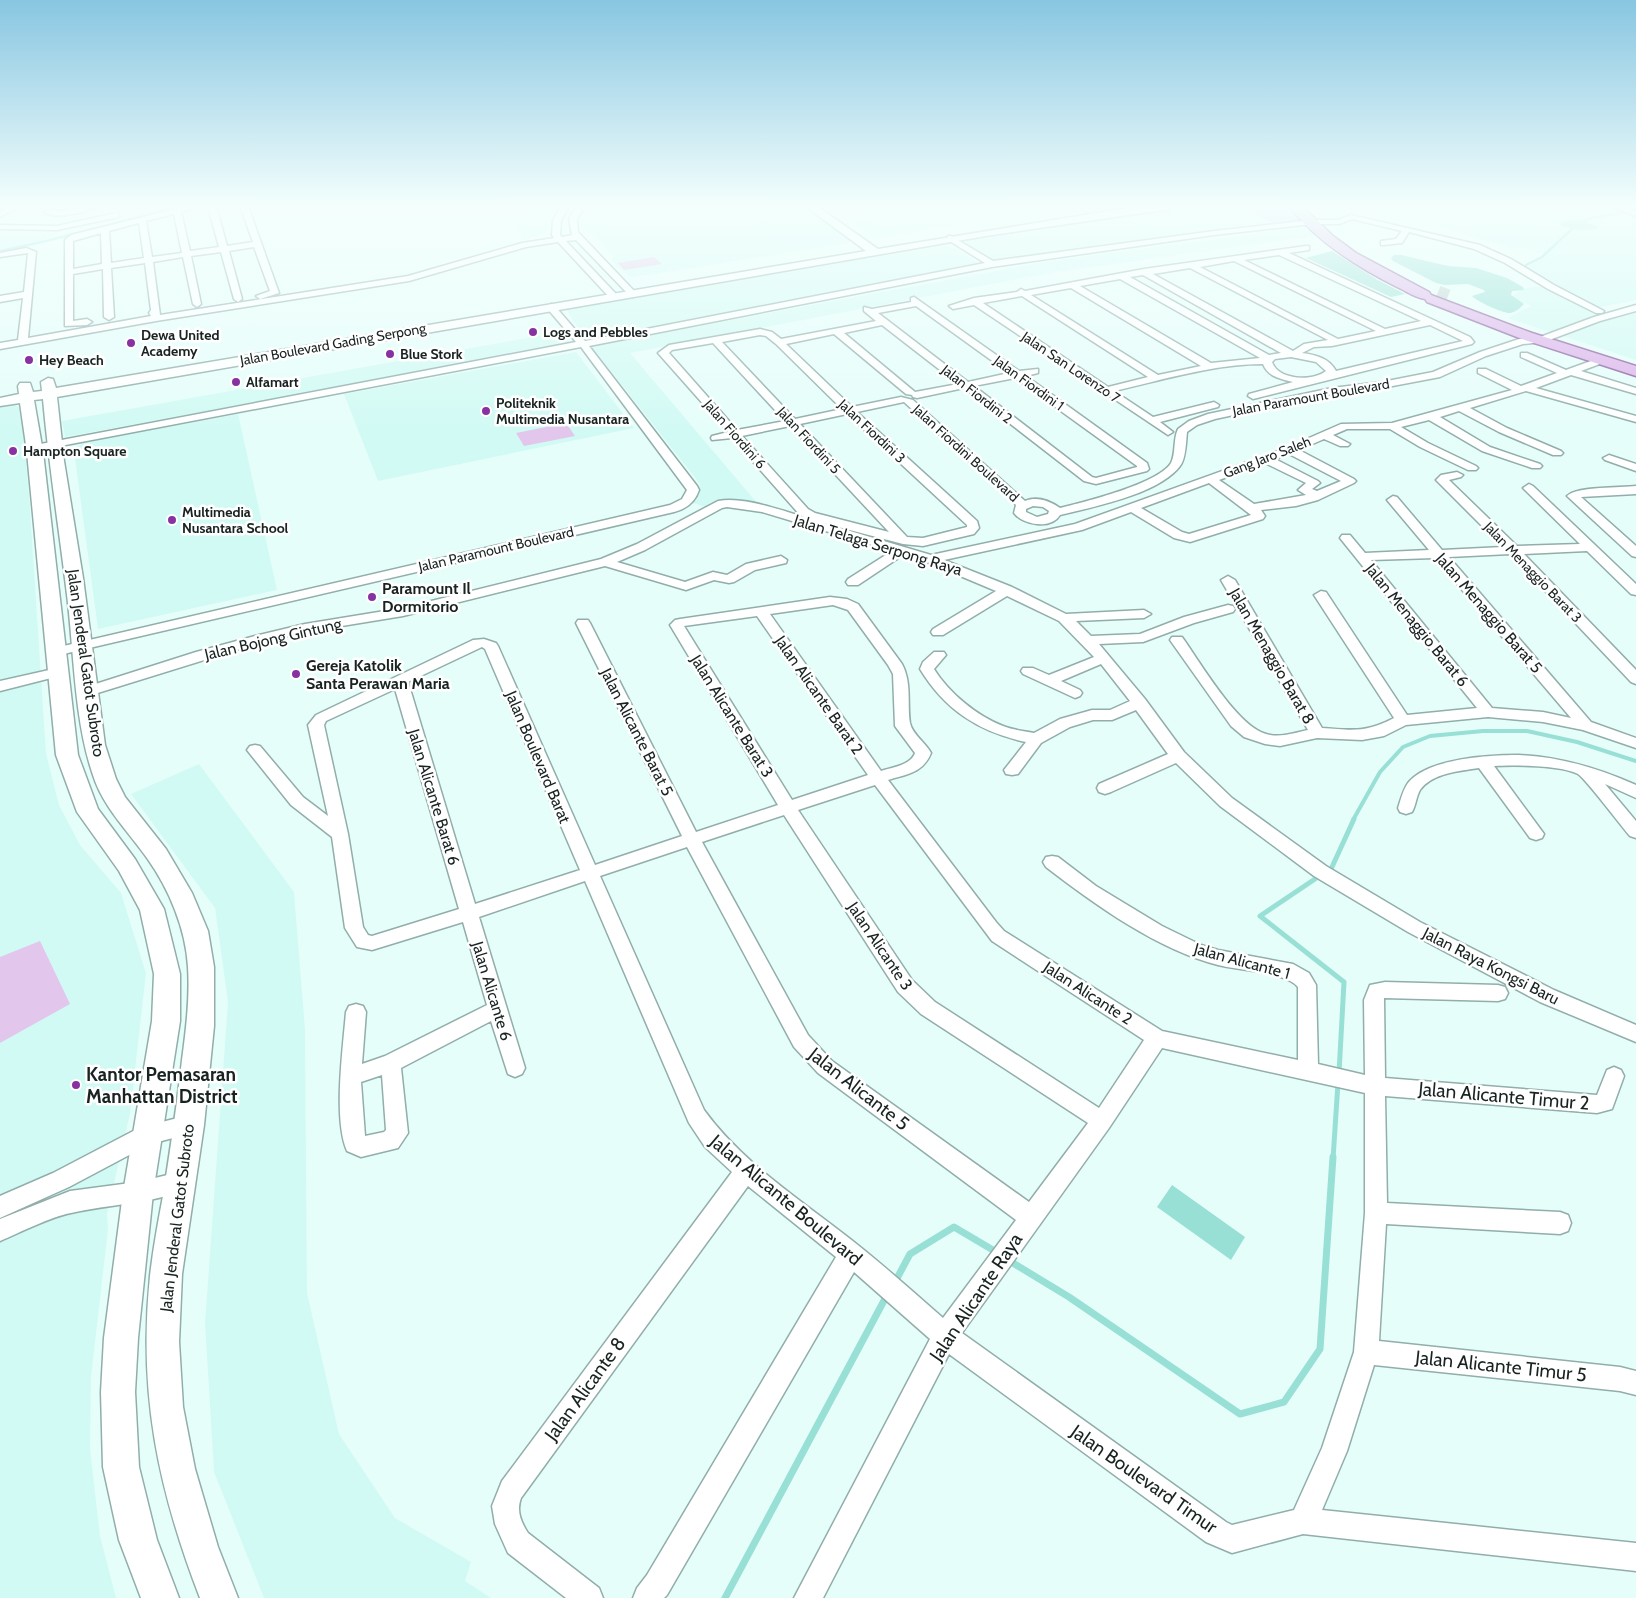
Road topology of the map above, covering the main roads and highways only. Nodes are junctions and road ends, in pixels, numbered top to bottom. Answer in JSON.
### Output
{"nodes":[{"id":1,"x":1402,"y":281,"type":"edge"},
{"id":2,"x":1411,"y":281,"type":"edge"},
{"id":3,"x":1435,"y":295,"type":"junction"},
{"id":4,"x":1536,"y":337,"type":"junction"},
{"id":5,"x":1636,"y":364,"type":"edge"},
{"id":6,"x":1636,"y":371,"type":"edge"}],
"edges":[{"from":1,"to":3,"type":"main road"},
{"from":2,"to":3,"type":"main road"},
{"from":3,"to":4,"type":"main road"},
{"from":4,"to":5,"type":"main road"},
{"from":4,"to":6,"type":"main road"}]}
